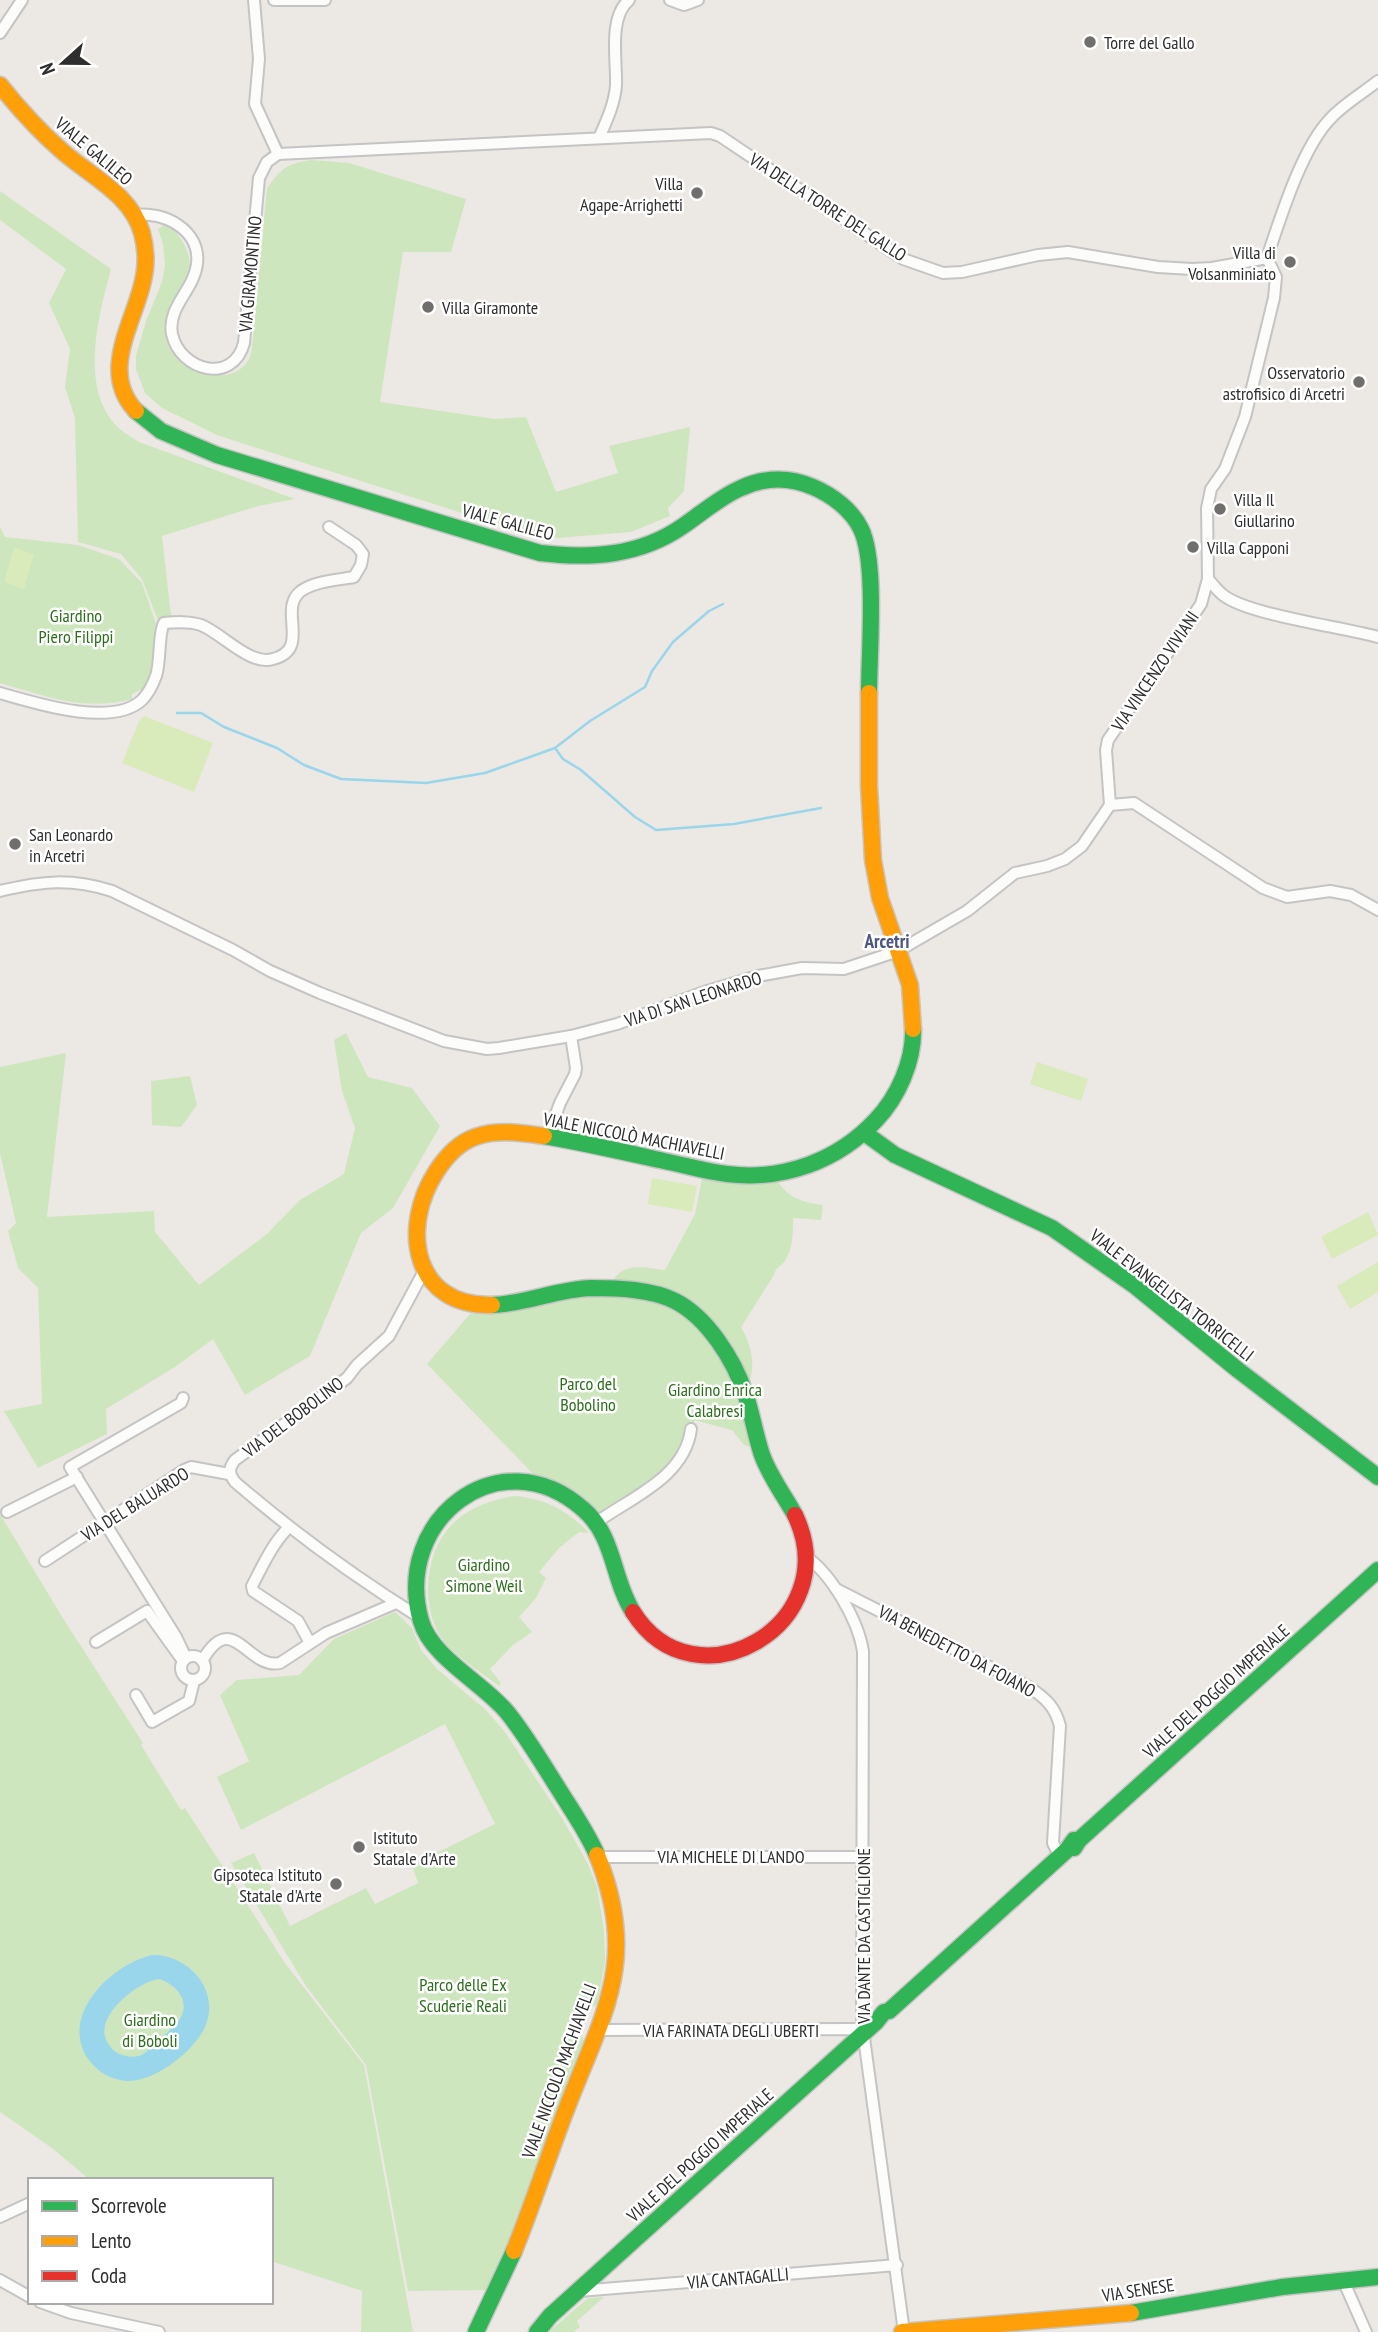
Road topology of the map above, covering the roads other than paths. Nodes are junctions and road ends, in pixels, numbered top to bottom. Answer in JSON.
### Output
{"nodes":[{"id":1,"x":22,"y":0,"type":"edge"},
{"id":2,"x":254,"y":0,"type":"edge"},
{"id":3,"x":274,"y":0,"type":"edge"},
{"id":4,"x":325,"y":0,"type":"edge"},
{"id":5,"x":629,"y":0,"type":"edge"},
{"id":6,"x":670,"y":0,"type":"edge"},
{"id":7,"x":698,"y":0,"type":"edge"},
{"id":8,"x":0,"y":33,"type":"edge"},
{"id":9,"x":1378,"y":80,"type":"edge"},
{"id":10,"x":0,"y":85,"type":"edge"},
{"id":11,"x":599,"y":138,"type":"junction"},
{"id":12,"x":278,"y":154,"type":"junction"},
{"id":13,"x":135,"y":215,"type":"junction"},
{"id":14,"x":1267,"y":258,"type":"junction"},
{"id":15,"x":329,"y":527,"type":"dead end"},
{"id":16,"x":1208,"y":579,"type":"junction"},
{"id":17,"x":1378,"y":637,"type":"edge"},
{"id":18,"x":0,"y":693,"type":"edge"},
{"id":19,"x":1110,"y":805,"type":"junction"},
{"id":20,"x":0,"y":891,"type":"edge"},
{"id":21,"x":1378,"y":910,"type":"edge"},
{"id":22,"x":898,"y":951,"type":"junction"},
{"id":23,"x":571,"y":1036,"type":"junction"},
{"id":24,"x":866,"y":1133,"type":"junction"},
{"id":25,"x":548,"y":1136,"type":"junction"},
{"id":26,"x":424,"y":1271,"type":"junction"},
{"id":27,"x":183,"y":1398,"type":"dead end"},
{"id":28,"x":691,"y":1429,"type":"dead end"},
{"id":29,"x":229,"y":1474,"type":"junction"},
{"id":30,"x":77,"y":1477,"type":"junction"},
{"id":31,"x":1378,"y":1477,"type":"edge"},
{"id":32,"x":7,"y":1512,"type":"dead end"},
{"id":33,"x":105,"y":1521,"type":"junction"},
{"id":34,"x":597,"y":1522,"type":"junction"},
{"id":35,"x":289,"y":1527,"type":"junction"},
{"id":36,"x":805,"y":1556,"type":"junction"},
{"id":37,"x":45,"y":1562,"type":"dead end"},
{"id":38,"x":1378,"y":1570,"type":"edge"},
{"id":39,"x":834,"y":1587,"type":"junction"},
{"id":40,"x":396,"y":1602,"type":"junction"},
{"id":41,"x":419,"y":1617,"type":"junction"},
{"id":42,"x":96,"y":1642,"type":"dead end"},
{"id":43,"x":310,"y":1643,"type":"junction"},
{"id":44,"x":185,"y":1659,"type":"junction"},
{"id":45,"x":202,"y":1661,"type":"junction"},
{"id":46,"x":194,"y":1681,"type":"junction"},
{"id":47,"x":136,"y":1695,"type":"dead end"},
{"id":48,"x":1069,"y":1849,"type":"junction"},
{"id":49,"x":598,"y":1857,"type":"junction"},
{"id":50,"x":863,"y":1857,"type":"junction"},
{"id":51,"x":870,"y":2027,"type":"junction"},
{"id":52,"x":598,"y":2030,"type":"junction"},
{"id":53,"x":28,"y":2204,"type":"edge"},
{"id":54,"x":0,"y":2217,"type":"edge"},
{"id":55,"x":897,"y":2265,"type":"junction"},
{"id":56,"x":1378,"y":2277,"type":"edge"},
{"id":57,"x":0,"y":2280,"type":"edge"},
{"id":58,"x":1343,"y":2280,"type":"junction"},
{"id":59,"x":499,"y":2287,"type":"junction"},
{"id":60,"x":579,"y":2291,"type":"junction"},
{"id":61,"x":28,"y":2296,"type":"edge"},
{"id":62,"x":47,"y":2304,"type":"edge"},
{"id":63,"x":550,"y":2316,"type":"junction"},
{"id":64,"x":1044,"y":2326,"type":"edge"},
{"id":65,"x":159,"y":2332,"type":"edge"},
{"id":66,"x":476,"y":2332,"type":"edge"},
{"id":67,"x":491,"y":2332,"type":"edge"},
{"id":68,"x":526,"y":2332,"type":"edge"},
{"id":69,"x":537,"y":2332,"type":"edge"},
{"id":70,"x":903,"y":2332,"type":"edge"},
{"id":71,"x":1366,"y":2332,"type":"edge"}],
"edges":[{"from":1,"to":8,"type":"street"},
{"from":2,"to":12,"type":"street"},
{"from":3,"to":4,"type":"street"},
{"from":5,"to":11,"type":"street"},
{"from":6,"to":7,"type":"street"},
{"from":9,"to":14,"type":"street"},
{"from":10,"to":13,"type":"main road","name":"VIALE GALILEO"},
{"from":11,"to":12,"type":"street","name":"VIA DELLA TORRE DEL GALLO"},
{"from":11,"to":14,"type":"street","name":"VIA DELLA TORRE DEL GALLO"},
{"from":12,"to":13,"type":"street","name":"VIA GIRAMONTINO"},
{"from":13,"to":22,"type":"main road","name":"VIALE GALILEO"},
{"from":14,"to":16,"type":"street"},
{"from":15,"to":18,"type":"street"},
{"from":16,"to":17,"type":"street"},
{"from":16,"to":19,"type":"street","name":"VIA VINCENZO VIVIANI"},
{"from":19,"to":21,"type":"street"},
{"from":19,"to":22,"type":"street","name":"VIA DI SAN LEONARDO"},
{"from":20,"to":23,"type":"street","name":"VIA DI SAN LEONARDO"},
{"from":22,"to":23,"type":"street","name":"VIA DI SAN LEONARDO"},
{"from":22,"to":24,"type":"main road","name":"VIALE GALILEO"},
{"from":23,"to":25,"type":"street"},
{"from":24,"to":25,"type":"main road","name":"VIALE NICCOLÒ MACHIAVELLI"},
{"from":24,"to":31,"type":"main road","name":"VIALE EVANGELISTA TORRICELLI"},
{"from":25,"to":26,"type":"main road","name":"VIALE NICCOLÒ MACHIAVELLI"},
{"from":26,"to":29,"type":"street","name":"VIA DEL BOBOLINO"},
{"from":26,"to":36,"type":"main road","name":"VIALE NICCOLÒ MACHIAVELLI"},
{"from":27,"to":30,"type":"street"},
{"from":28,"to":34,"type":"street"},
{"from":29,"to":33,"type":"street","name":"VIA DEL BALUARDO"},
{"from":29,"to":35,"type":"street","name":"VIA DEL BOBOLINO"},
{"from":30,"to":32,"type":"street"},
{"from":30,"to":33,"type":"street"},
{"from":33,"to":37,"type":"street","name":"VIA DEL BALUARDO"},
{"from":33,"to":44,"type":"street"},
{"from":34,"to":36,"type":"main road","name":"VIALE NICCOLÒ MACHIAVELLI"},
{"from":34,"to":41,"type":"main road","name":"VIALE NICCOLÒ MACHIAVELLI"},
{"from":35,"to":40,"type":"street","name":"VIA DEL BOBOLINO"},
{"from":35,"to":43,"type":"street"},
{"from":36,"to":39,"type":"street","name":"VIA DANTE DA CASTIGLIONE"},
{"from":38,"to":48,"type":"main road","name":"VIALE DEL POGGIO IMPERIALE"},
{"from":39,"to":48,"type":"street","name":"VIA BENEDETTO DA FOIANO"},
{"from":39,"to":50,"type":"street","name":"VIA DANTE DA CASTIGLIONE"},
{"from":40,"to":41,"type":"street","name":"VIA DEL BOBOLINO"},
{"from":40,"to":43,"type":"street"},
{"from":41,"to":49,"type":"main road","name":"VIALE NICCOLÒ MACHIAVELLI"},
{"from":42,"to":44,"type":"street"},
{"from":43,"to":45,"type":"street"},
{"from":44,"to":45,"type":"street"},
{"from":44,"to":46,"type":"street"},
{"from":45,"to":46,"type":"street"},
{"from":46,"to":47,"type":"street"},
{"from":48,"to":51,"type":"main road","name":"VIALE DEL POGGIO IMPERIALE"},
{"from":49,"to":50,"type":"street","name":"VIA MICHELE DI LANDO"},
{"from":49,"to":52,"type":"main road","name":"VIALE NICCOLÒ MACHIAVELLI"},
{"from":50,"to":51,"type":"street","name":"VIA DANTE DA CASTIGLIONE"},
{"from":51,"to":52,"type":"street","name":"VIA FARINATA DEGLI UBERTI"},
{"from":51,"to":55,"type":"street","name":"VIA DANTE DA CASTIGLIONE"},
{"from":51,"to":60,"type":"main road","name":"VIALE DEL POGGIO IMPERIALE"},
{"from":52,"to":59,"type":"main road","name":"VIALE NICCOLÒ MACHIAVELLI"},
{"from":53,"to":54,"type":"street"},
{"from":55,"to":60,"type":"street","name":"VIA CANTAGALLI"},
{"from":55,"to":70,"type":"street","name":"VIA DANTE DA CASTIGLIONE"},
{"from":56,"to":58,"type":"main road","name":"VIA SENESE"},
{"from":57,"to":61,"type":"street"},
{"from":58,"to":64,"type":"main road","name":"VIA SENESE"},
{"from":58,"to":71,"type":"street"},
{"from":59,"to":66,"type":"main road","name":"VIALE NICCOLÒ MACHIAVELLI"},
{"from":59,"to":67,"type":"main road","name":"VIALE NICCOLÒ MACHIAVELLI"},
{"from":60,"to":63,"type":"main road","name":"VIALE DEL POGGIO IMPERIALE"},
{"from":62,"to":65,"type":"street"},
{"from":63,"to":68,"type":"main road","name":"VIALE DEL POGGIO IMPERIALE"},
{"from":63,"to":69,"type":"main road","name":"VIALE DEL POGGIO IMPERIALE"},
{"from":64,"to":70,"type":"main road","name":"VIA SENESE"}]}
